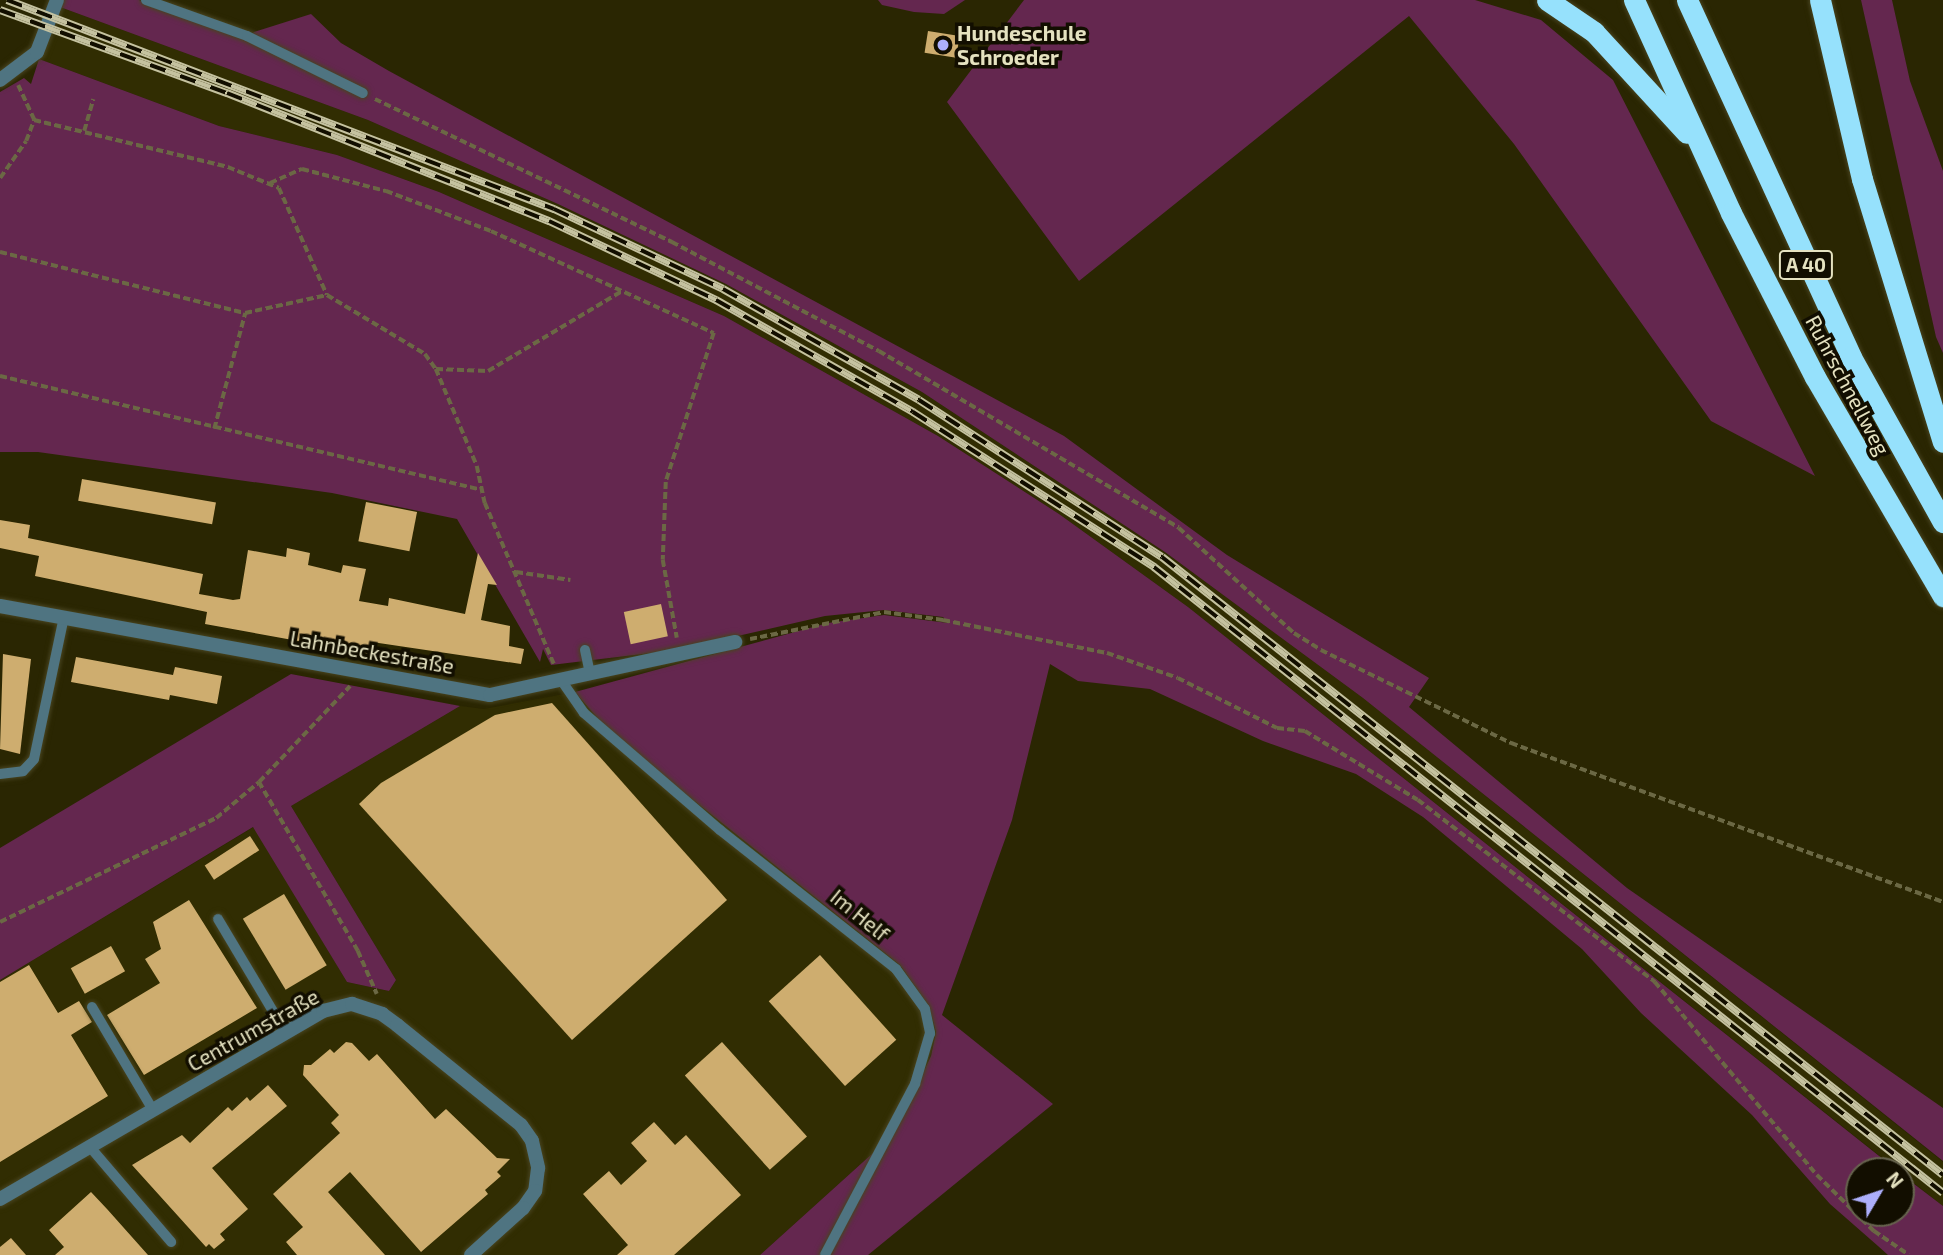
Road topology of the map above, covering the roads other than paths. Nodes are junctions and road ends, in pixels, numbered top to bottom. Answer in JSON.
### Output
{"nodes":[{"id":1,"x":57,"y":0,"type":"edge"},
{"id":2,"x":146,"y":0,"type":"edge"},
{"id":3,"x":1547,"y":0,"type":"edge"},
{"id":4,"x":1634,"y":0,"type":"edge"},
{"id":5,"x":1687,"y":0,"type":"edge"},
{"id":6,"x":1820,"y":0,"type":"edge"},
{"id":7,"x":7,"y":77,"type":"edge"},
{"id":8,"x":363,"y":93,"type":"road end"},
{"id":9,"x":1702,"y":151,"type":"junction"},
{"id":10,"x":1943,"y":442,"type":"edge"},
{"id":11,"x":1943,"y":522,"type":"edge"},
{"id":12,"x":1943,"y":596,"type":"edge"},
{"id":13,"x":0,"y":606,"type":"edge"},
{"id":14,"x":64,"y":617,"type":"junction"},
{"id":15,"x":734,"y":642,"type":"road end"},
{"id":16,"x":585,"y":650,"type":"dead end"},
{"id":17,"x":590,"y":674,"type":"junction"},
{"id":18,"x":561,"y":680,"type":"junction"},
{"id":19,"x":0,"y":774,"type":"edge"},
{"id":20,"x":218,"y":919,"type":"dead end"},
{"id":21,"x":92,"y":1007,"type":"dead end"},
{"id":22,"x":286,"y":1032,"type":"junction"},
{"id":23,"x":153,"y":1110,"type":"junction"},
{"id":24,"x":90,"y":1147,"type":"junction"},
{"id":25,"x":0,"y":1199,"type":"edge"},
{"id":26,"x":171,"y":1242,"type":"dead end"},
{"id":27,"x":471,"y":1255,"type":"edge"},
{"id":28,"x":825,"y":1255,"type":"edge"}],
"edges":[{"from":1,"to":7,"type":"street"},
{"from":2,"to":8,"type":"lane"},
{"from":3,"to":9,"type":"highway"},
{"from":4,"to":9,"type":"highway","name":"Ruhrschnellweg","number":"A 40"},
{"from":5,"to":11,"type":"highway","name":"Ruhrschnellweg","number":"A 40"},
{"from":6,"to":10,"type":"highway"},
{"from":9,"to":12,"type":"highway","name":"Ruhrschnellweg","number":"A 40"},
{"from":13,"to":14,"type":"street","name":"Lahnbeckestraße"},
{"from":14,"to":18,"type":"street","name":"Lahnbeckestraße"},
{"from":14,"to":19,"type":"lane"},
{"from":15,"to":17,"type":"street","name":"Lahnbeckestraße"},
{"from":16,"to":17,"type":"lane"},
{"from":17,"to":18,"type":"street","name":"Lahnbeckestraße"},
{"from":18,"to":28,"type":"lane","name":"Im Helf"},
{"from":20,"to":22,"type":"lane"},
{"from":21,"to":23,"type":"lane"},
{"from":22,"to":23,"type":"street","name":"Centrumstraße"},
{"from":22,"to":27,"type":"street","name":"Centrumstraße"},
{"from":23,"to":24,"type":"street","name":"Centrumstraße"},
{"from":24,"to":25,"type":"street","name":"Centrumstraße"},
{"from":24,"to":26,"type":"lane"}]}
